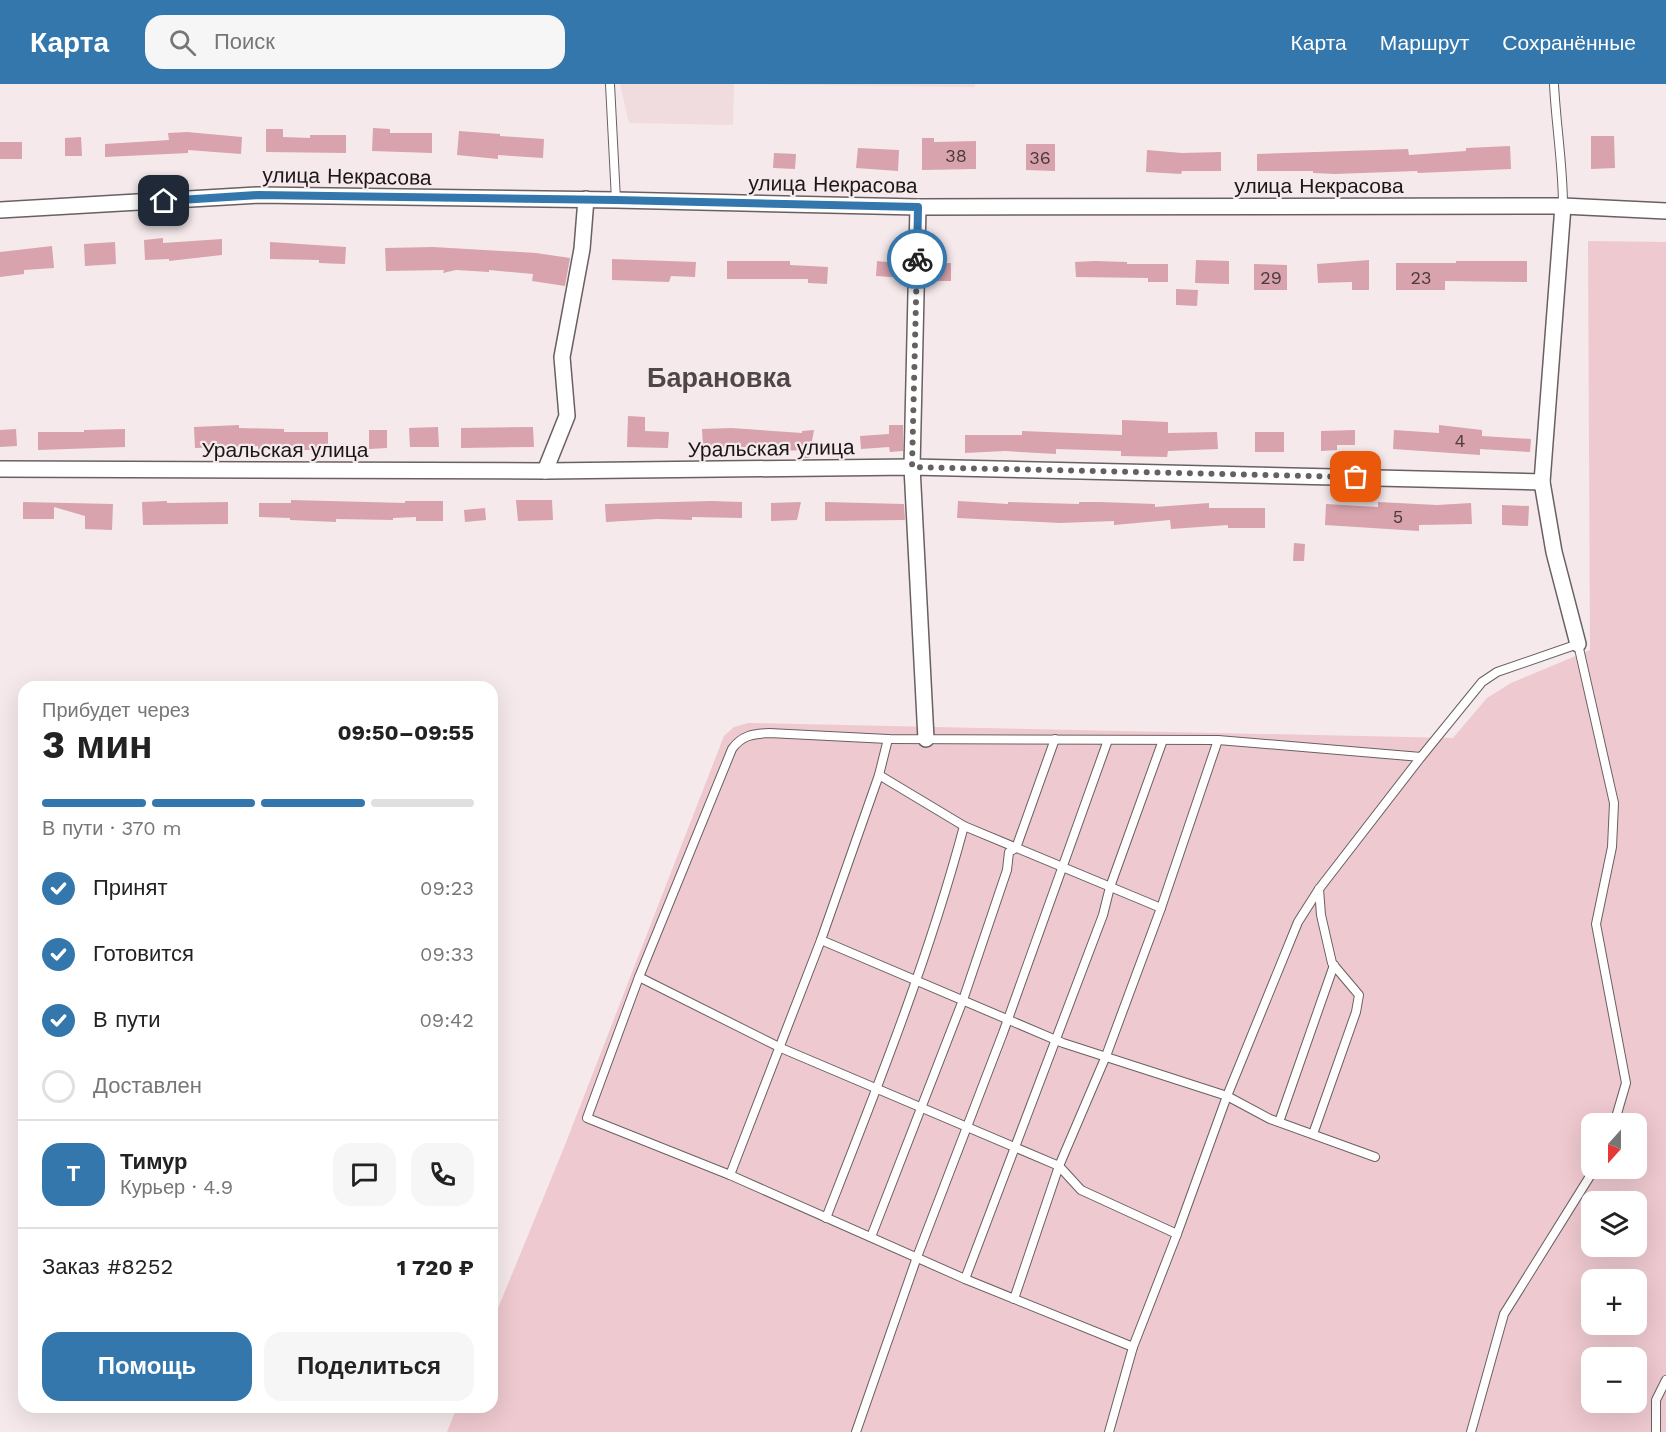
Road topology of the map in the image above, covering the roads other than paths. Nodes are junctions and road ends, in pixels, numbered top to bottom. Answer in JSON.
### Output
{"nodes":[{"id":1,"x":610,"y":84,"type":"edge"},
{"id":2,"x":1554,"y":84,"type":"edge"},
{"id":3,"x":586,"y":200,"type":"junction"},
{"id":4,"x":616,"y":200,"type":"junction"},
{"id":5,"x":1563,"y":206,"type":"junction"},
{"id":6,"x":918,"y":207,"type":"junction"},
{"id":7,"x":0,"y":210,"type":"edge"},
{"id":8,"x":1666,"y":211,"type":"edge"},
{"id":9,"x":912,"y":467,"type":"junction"},
{"id":10,"x":0,"y":469,"type":"edge"},
{"id":11,"x":545,"y":471,"type":"junction"},
{"id":12,"x":1542,"y":482,"type":"junction"},
{"id":13,"x":1578,"y":644,"type":"junction"},
{"id":14,"x":888,"y":739,"type":"junction"},
{"id":15,"x":926,"y":739,"type":"junction"},
{"id":16,"x":1055,"y":739,"type":"junction"},
{"id":17,"x":1108,"y":740,"type":"junction"},
{"id":18,"x":1164,"y":740,"type":"junction"},
{"id":19,"x":1218,"y":740,"type":"junction"},
{"id":20,"x":1420,"y":757,"type":"junction"},
{"id":21,"x":879,"y":776,"type":"junction"},
{"id":22,"x":964,"y":826,"type":"junction"},
{"id":23,"x":1016,"y":848,"type":"junction"},
{"id":24,"x":1062,"y":867,"type":"junction"},
{"id":25,"x":1110,"y":887,"type":"junction"},
{"id":26,"x":1318,"y":889,"type":"junction"},
{"id":27,"x":1161,"y":908,"type":"junction"},
{"id":28,"x":821,"y":939,"type":"junction"},
{"id":29,"x":1334,"y":965,"type":"junction"},
{"id":30,"x":639,"y":977,"type":"junction"},
{"id":31,"x":917,"y":981,"type":"junction"},
{"id":32,"x":963,"y":1000,"type":"junction"},
{"id":33,"x":1008,"y":1019,"type":"junction"},
{"id":34,"x":1056,"y":1040,"type":"junction"},
{"id":35,"x":781,"y":1048,"type":"junction"},
{"id":36,"x":1106,"y":1056,"type":"junction"},
{"id":37,"x":878,"y":1088,"type":"junction"},
{"id":38,"x":1227,"y":1096,"type":"junction"},
{"id":39,"x":920,"y":1106,"type":"junction"},
{"id":40,"x":1617,"y":1113,"type":"edge"},
{"id":41,"x":1279,"y":1122,"type":"junction"},
{"id":42,"x":968,"y":1127,"type":"junction"},
{"id":43,"x":1313,"y":1134,"type":"junction"},
{"id":44,"x":1016,"y":1148,"type":"junction"},
{"id":45,"x":1375,"y":1157,"type":"dead end"},
{"id":46,"x":1059,"y":1166,"type":"junction"},
{"id":47,"x":730,"y":1176,"type":"junction"},
{"id":48,"x":1588,"y":1179,"type":"edge"},
{"id":49,"x":826,"y":1218,"type":"junction"},
{"id":50,"x":1177,"y":1234,"type":"junction"},
{"id":51,"x":871,"y":1237,"type":"junction"},
{"id":52,"x":917,"y":1257,"type":"junction"},
{"id":53,"x":965,"y":1279,"type":"junction"},
{"id":54,"x":1014,"y":1299,"type":"junction"},
{"id":55,"x":1133,"y":1347,"type":"junction"},
{"id":56,"x":1666,"y":1380,"type":"edge"},
{"id":57,"x":856,"y":1432,"type":"edge"},
{"id":58,"x":1109,"y":1432,"type":"edge"},
{"id":59,"x":1471,"y":1432,"type":"edge"},
{"id":60,"x":1656,"y":1432,"type":"edge"}],
"edges":[{"from":1,"to":4,"type":"lane"},
{"from":2,"to":5,"type":"lane"},
{"from":3,"to":4,"type":"street","name":"улица Некрасова"},
{"from":3,"to":7,"type":"street","name":"улица Некрасова"},
{"from":3,"to":11,"type":"street"},
{"from":4,"to":6,"type":"street","name":"улица Некрасова"},
{"from":5,"to":6,"type":"street","name":"улица Некрасова"},
{"from":5,"to":8,"type":"street","name":"улица Некрасова"},
{"from":5,"to":12,"type":"street"},
{"from":6,"to":9,"type":"street"},
{"from":9,"to":11,"type":"street","name":"Уральская улица"},
{"from":9,"to":12,"type":"street","name":"Уральская улица"},
{"from":9,"to":15,"type":"street"},
{"from":10,"to":11,"type":"street","name":"Уральская улица"},
{"from":12,"to":13,"type":"street"},
{"from":13,"to":20,"type":"lane"},
{"from":13,"to":40,"type":"lane"},
{"from":14,"to":15,"type":"lane"},
{"from":14,"to":21,"type":"lane"},
{"from":14,"to":30,"type":"lane"},
{"from":15,"to":16,"type":"lane"},
{"from":16,"to":17,"type":"lane"},
{"from":16,"to":23,"type":"lane"},
{"from":17,"to":18,"type":"lane"},
{"from":17,"to":24,"type":"lane"},
{"from":18,"to":19,"type":"lane"},
{"from":18,"to":25,"type":"lane"},
{"from":19,"to":20,"type":"lane"},
{"from":19,"to":27,"type":"lane"},
{"from":20,"to":26,"type":"lane"},
{"from":21,"to":22,"type":"lane"},
{"from":21,"to":28,"type":"lane"},
{"from":22,"to":23,"type":"lane"},
{"from":22,"to":31,"type":"lane"},
{"from":23,"to":24,"type":"lane"},
{"from":23,"to":32,"type":"lane"},
{"from":24,"to":25,"type":"lane"},
{"from":24,"to":33,"type":"lane"},
{"from":25,"to":27,"type":"lane"},
{"from":25,"to":34,"type":"lane"},
{"from":26,"to":29,"type":"lane"},
{"from":26,"to":38,"type":"lane"},
{"from":27,"to":36,"type":"lane"},
{"from":28,"to":31,"type":"lane"},
{"from":28,"to":35,"type":"lane"},
{"from":29,"to":41,"type":"lane"},
{"from":29,"to":43,"type":"lane"},
{"from":30,"to":35,"type":"lane"},
{"from":30,"to":47,"type":"lane"},
{"from":31,"to":32,"type":"lane"},
{"from":31,"to":37,"type":"lane"},
{"from":32,"to":33,"type":"lane"},
{"from":32,"to":39,"type":"lane"},
{"from":33,"to":34,"type":"lane"},
{"from":33,"to":42,"type":"lane"},
{"from":34,"to":36,"type":"lane"},
{"from":34,"to":44,"type":"lane"},
{"from":35,"to":37,"type":"lane"},
{"from":35,"to":47,"type":"lane"},
{"from":36,"to":38,"type":"lane"},
{"from":36,"to":46,"type":"lane"},
{"from":37,"to":39,"type":"lane"},
{"from":37,"to":49,"type":"lane"},
{"from":38,"to":41,"type":"lane"},
{"from":38,"to":50,"type":"lane"},
{"from":39,"to":42,"type":"lane"},
{"from":39,"to":51,"type":"lane"},
{"from":41,"to":43,"type":"lane"},
{"from":42,"to":44,"type":"lane"},
{"from":42,"to":52,"type":"lane"},
{"from":43,"to":45,"type":"lane"},
{"from":44,"to":46,"type":"lane"},
{"from":44,"to":53,"type":"lane"},
{"from":46,"to":50,"type":"lane"},
{"from":46,"to":54,"type":"lane"},
{"from":47,"to":49,"type":"lane"},
{"from":48,"to":59,"type":"lane"},
{"from":49,"to":51,"type":"lane"},
{"from":50,"to":55,"type":"lane"},
{"from":51,"to":52,"type":"lane"},
{"from":52,"to":53,"type":"lane"},
{"from":52,"to":57,"type":"lane"},
{"from":53,"to":54,"type":"lane"},
{"from":54,"to":55,"type":"lane"},
{"from":55,"to":58,"type":"lane"},
{"from":56,"to":60,"type":"lane"}]}
